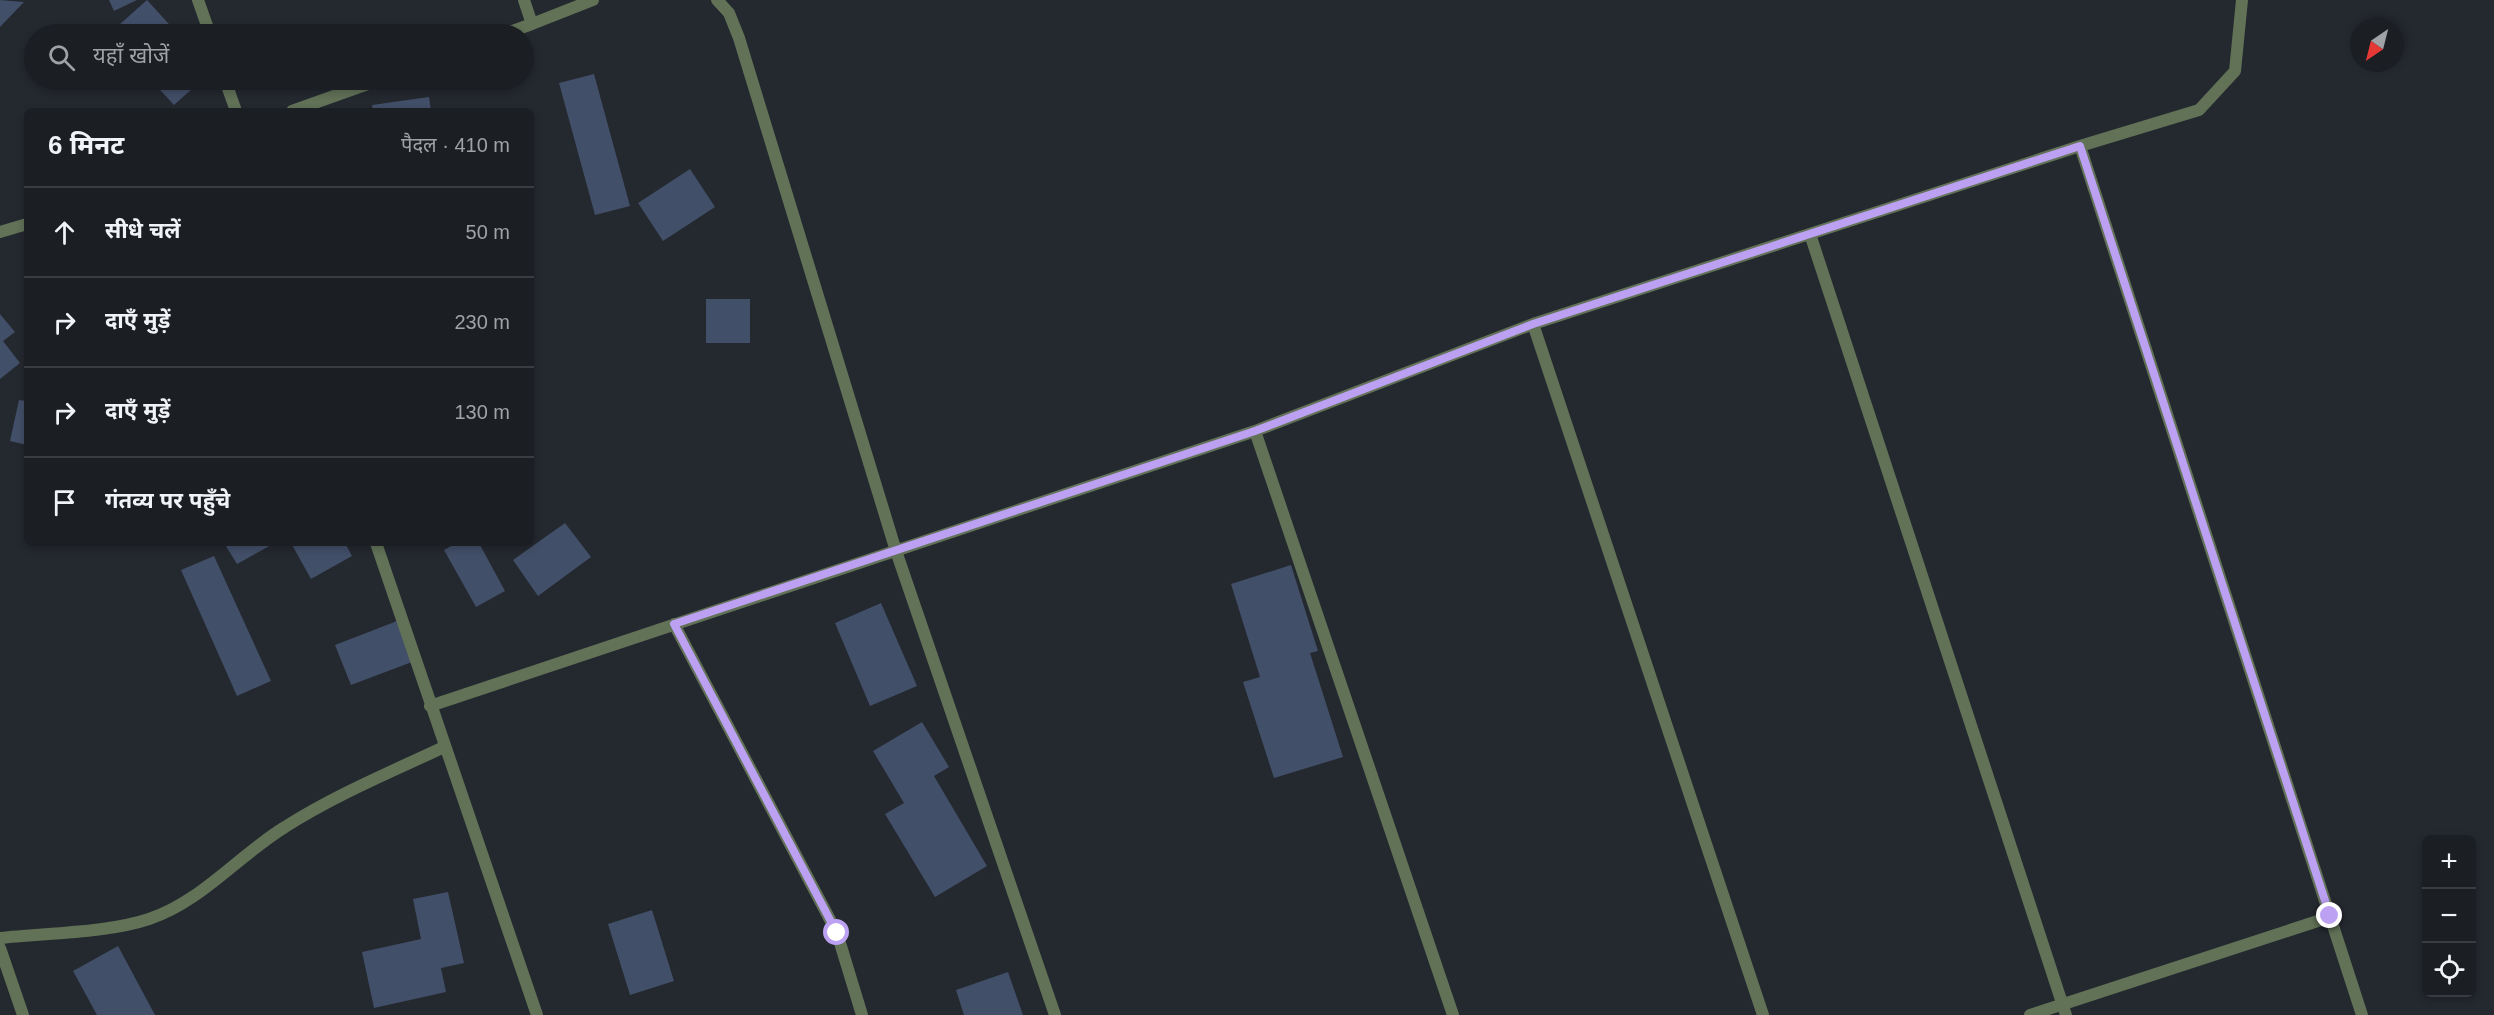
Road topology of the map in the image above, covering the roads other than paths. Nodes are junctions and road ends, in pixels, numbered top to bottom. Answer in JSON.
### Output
{"nodes":[{"id":1,"x":198,"y":0,"type":"edge"},
{"id":2,"x":524,"y":0,"type":"edge"},
{"id":3,"x":593,"y":0,"type":"edge"},
{"id":4,"x":717,"y":0,"type":"edge"},
{"id":5,"x":2242,"y":0,"type":"edge"},
{"id":6,"x":206,"y":24,"type":"edge"},
{"id":7,"x":532,"y":24,"type":"joint"},
{"id":8,"x":229,"y":90,"type":"edge"},
{"id":9,"x":351,"y":90,"type":"edge"},
{"id":10,"x":235,"y":108,"type":"edge"},
{"id":11,"x":300,"y":108,"type":"edge"},
{"id":12,"x":2080,"y":146,"type":"junction"},
{"id":13,"x":24,"y":225,"type":"edge"},
{"id":14,"x":0,"y":232,"type":"edge"},
{"id":15,"x":1810,"y":234,"type":"junction"},
{"id":16,"x":1533,"y":324,"type":"junction"},
{"id":17,"x":1255,"y":431,"type":"junction"},
{"id":18,"x":377,"y":546,"type":"edge"},
{"id":19,"x":896,"y":551,"type":"junction"},
{"id":20,"x":674,"y":624,"type":"junction"},
{"id":21,"x":430,"y":706,"type":"junction"},
{"id":22,"x":444,"y":747,"type":"junction"},
{"id":23,"x":2330,"y":916,"type":"junction"},
{"id":24,"x":0,"y":938,"type":"edge"},
{"id":25,"x":0,"y":948,"type":"edge"},
{"id":26,"x":2065,"y":1009,"type":"edge"},
{"id":27,"x":23,"y":1015,"type":"edge"},
{"id":28,"x":537,"y":1015,"type":"edge"},
{"id":29,"x":862,"y":1015,"type":"edge"},
{"id":30,"x":1055,"y":1015,"type":"edge"},
{"id":31,"x":1453,"y":1015,"type":"edge"},
{"id":32,"x":1763,"y":1015,"type":"edge"},
{"id":33,"x":2030,"y":1015,"type":"edge"},
{"id":34,"x":2362,"y":1015,"type":"edge"}],
"edges":[{"from":1,"to":6,"type":"street"},
{"from":2,"to":7,"type":"street"},
{"from":3,"to":7,"type":"street"},
{"from":4,"to":19,"type":"street"},
{"from":5,"to":12,"type":"street"},
{"from":8,"to":10,"type":"street"},
{"from":9,"to":11,"type":"street"},
{"from":12,"to":15,"type":"street"},
{"from":12,"to":23,"type":"street"},
{"from":13,"to":14,"type":"street"},
{"from":15,"to":16,"type":"street"},
{"from":15,"to":26,"type":"street"},
{"from":16,"to":17,"type":"street"},
{"from":16,"to":32,"type":"street"},
{"from":17,"to":19,"type":"street"},
{"from":17,"to":31,"type":"street"},
{"from":18,"to":21,"type":"street"},
{"from":19,"to":20,"type":"street"},
{"from":19,"to":30,"type":"street"},
{"from":20,"to":21,"type":"street"},
{"from":20,"to":29,"type":"street"},
{"from":21,"to":22,"type":"street"},
{"from":22,"to":24,"type":"street"},
{"from":22,"to":28,"type":"street"},
{"from":23,"to":26,"type":"street"},
{"from":23,"to":34,"type":"street"},
{"from":25,"to":27,"type":"street"},
{"from":26,"to":33,"type":"street"}]}
